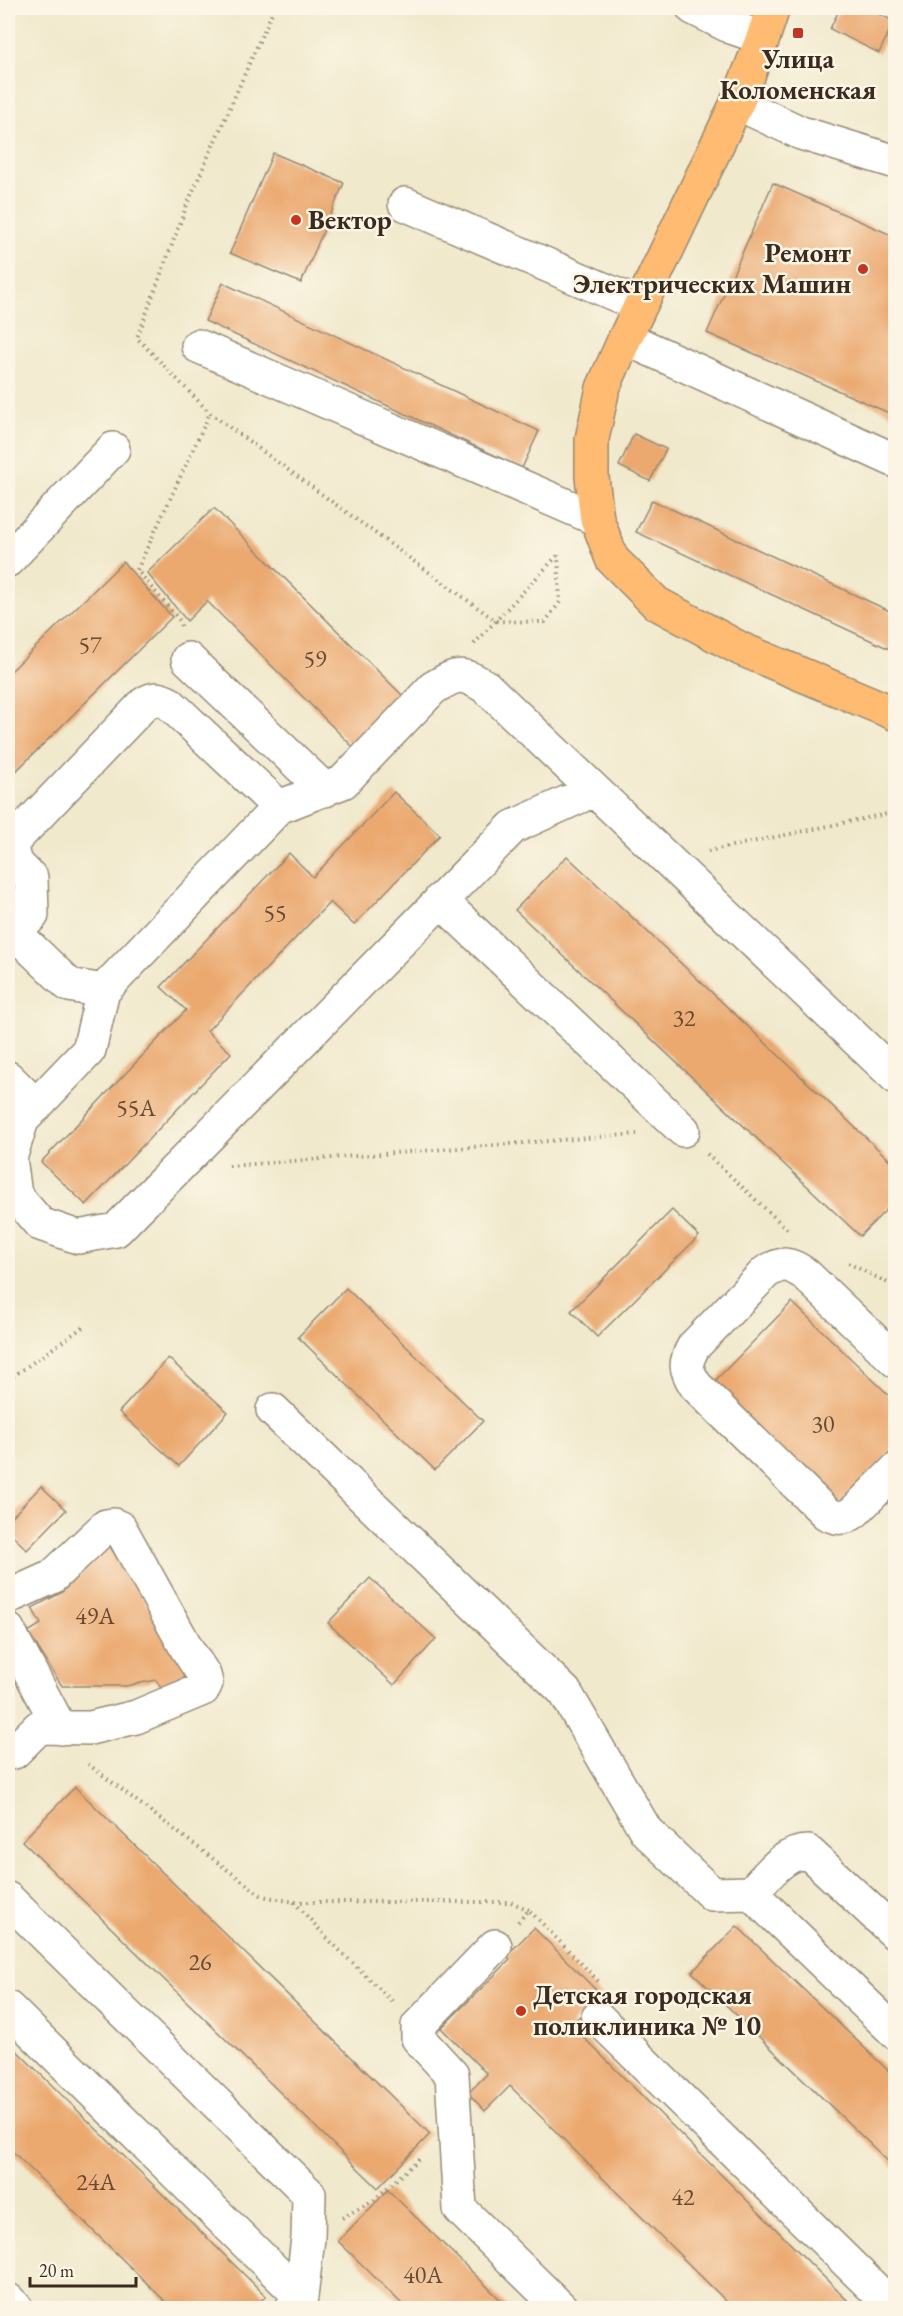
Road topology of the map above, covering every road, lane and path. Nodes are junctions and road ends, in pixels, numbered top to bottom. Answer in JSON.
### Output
{"nodes":[{"id":1,"x":274,"y":8,"type":"edge"},
{"id":2,"x":693,"y":8,"type":"edge"},
{"id":3,"x":773,"y":8,"type":"edge"},
{"id":4,"x":763,"y":38,"type":"junction"},
{"id":5,"x":737,"y":103,"type":"junction"},
{"id":6,"x":896,"y":162,"type":"edge"},
{"id":7,"x":405,"y":204,"type":"dead end"},
{"id":8,"x":640,"y":305,"type":"junction"},
{"id":9,"x":625,"y":338,"type":"junction"},
{"id":10,"x":198,"y":346,"type":"dead end"},
{"id":11,"x":210,"y":413,"type":"junction"},
{"id":12,"x":113,"y":449,"type":"dead end"},
{"id":13,"x":896,"y":461,"type":"edge"},
{"id":14,"x":597,"y":519,"type":"junction"},
{"id":15,"x":8,"y":560,"type":"edge"},
{"id":16,"x":496,"y":621,"type":"junction"},
{"id":17,"x":188,"y":659,"type":"joint"},
{"id":18,"x":896,"y":714,"type":"edge"},
{"id":19,"x":325,"y":789,"type":"junction"},
{"id":20,"x":594,"y":789,"type":"junction"},
{"id":21,"x":279,"y":807,"type":"junction"},
{"id":22,"x":896,"y":812,"type":"edge"},
{"id":23,"x":668,"y":860,"type":"junction"},
{"id":24,"x":440,"y":900,"type":"junction"},
{"id":25,"x":11,"y":937,"type":"edge"},
{"id":26,"x":103,"y":991,"type":"junction"},
{"id":27,"x":896,"y":1077,"type":"edge"},
{"id":28,"x":8,"y":1078,"type":"edge"},
{"id":29,"x":36,"y":1106,"type":"junction"},
{"id":30,"x":683,"y":1130,"type":"junction"},
{"id":31,"x":175,"y":1170,"type":"junction"},
{"id":32,"x":788,"y":1231,"type":"dead end"},
{"id":33,"x":846,"y":1262,"type":"dead end"},
{"id":34,"x":896,"y":1287,"type":"edge"},
{"id":35,"x":83,"y":1327,"type":"dead end"},
{"id":36,"x":889,"y":1343,"type":"edge"},
{"id":37,"x":8,"y":1380,"type":"edge"},
{"id":38,"x":273,"y":1410,"type":"dead end"},
{"id":39,"x":896,"y":1470,"type":"edge"},
{"id":40,"x":8,"y":1597,"type":"edge"},
{"id":41,"x":8,"y":1630,"type":"edge"},
{"id":42,"x":60,"y":1728,"type":"junction"},
{"id":43,"x":8,"y":1753,"type":"edge"},
{"id":44,"x":85,"y":1762,"type":"dead end"},
{"id":45,"x":751,"y":1893,"type":"junction"},
{"id":46,"x":8,"y":1899,"type":"edge"},
{"id":47,"x":294,"y":1902,"type":"junction"},
{"id":48,"x":529,"y":1910,"type":"junction"},
{"id":49,"x":896,"y":1934,"type":"edge"},
{"id":50,"x":495,"y":1946,"type":"joint"},
{"id":51,"x":8,"y":2008,"type":"edge"},
{"id":52,"x":598,"y":2018,"type":"joint"},
{"id":53,"x":418,"y":2026,"type":"junction"},
{"id":54,"x":896,"y":2032,"type":"edge"},
{"id":55,"x":454,"y":2127,"type":"junction"},
{"id":56,"x":308,"y":2238,"type":"junction"},
{"id":57,"x":8,"y":2300,"type":"edge"},
{"id":58,"x":297,"y":2303,"type":"edge"},
{"id":59,"x":16,"y":2308,"type":"edge"},
{"id":60,"x":561,"y":2308,"type":"edge"},
{"id":61,"x":894,"y":2308,"type":"edge"}],
"edges":[{"from":1,"to":11,"type":"path"},
{"from":2,"to":4,"type":"lane"},
{"from":3,"to":4,"type":"main road"},
{"from":4,"to":5,"type":"main road"},
{"from":5,"to":6,"type":"lane"},
{"from":5,"to":8,"type":"main road"},
{"from":7,"to":8,"type":"lane"},
{"from":8,"to":9,"type":"main road"},
{"from":9,"to":13,"type":"lane"},
{"from":9,"to":14,"type":"main road"},
{"from":10,"to":14,"type":"lane"},
{"from":11,"to":16,"type":"path"},
{"from":11,"to":17,"type":"path"},
{"from":12,"to":15,"type":"lane"},
{"from":14,"to":18,"type":"main road"},
{"from":16,"to":16,"type":"path"},
{"from":17,"to":19,"type":"lane"},
{"from":19,"to":20,"type":"lane"},
{"from":19,"to":21,"type":"lane"},
{"from":20,"to":23,"type":"lane"},
{"from":20,"to":24,"type":"lane"},
{"from":21,"to":25,"type":"lane"},
{"from":21,"to":26,"type":"lane"},
{"from":22,"to":23,"type":"path"},
{"from":23,"to":27,"type":"lane"},
{"from":24,"to":30,"type":"lane"},
{"from":24,"to":31,"type":"lane"},
{"from":25,"to":26,"type":"lane"},
{"from":26,"to":29,"type":"lane"},
{"from":28,"to":29,"type":"lane"},
{"from":29,"to":31,"type":"lane"},
{"from":30,"to":31,"type":"path"},
{"from":30,"to":32,"type":"path"},
{"from":33,"to":34,"type":"path"},
{"from":35,"to":37,"type":"path"},
{"from":36,"to":39,"type":"lane"},
{"from":38,"to":45,"type":"lane"},
{"from":40,"to":42,"type":"lane"},
{"from":41,"to":42,"type":"lane"},
{"from":42,"to":43,"type":"lane"},
{"from":44,"to":47,"type":"path"},
{"from":45,"to":49,"type":"lane"},
{"from":45,"to":54,"type":"lane"},
{"from":46,"to":56,"type":"lane"},
{"from":47,"to":48,"type":"path"},
{"from":47,"to":53,"type":"path"},
{"from":48,"to":50,"type":"path"},
{"from":48,"to":52,"type":"path"},
{"from":50,"to":53,"type":"lane"},
{"from":51,"to":58,"type":"lane"},
{"from":52,"to":61,"type":"lane"},
{"from":53,"to":55,"type":"lane"},
{"from":55,"to":56,"type":"path"},
{"from":55,"to":60,"type":"lane"},
{"from":56,"to":58,"type":"lane"},
{"from":57,"to":59,"type":"lane"}]}
